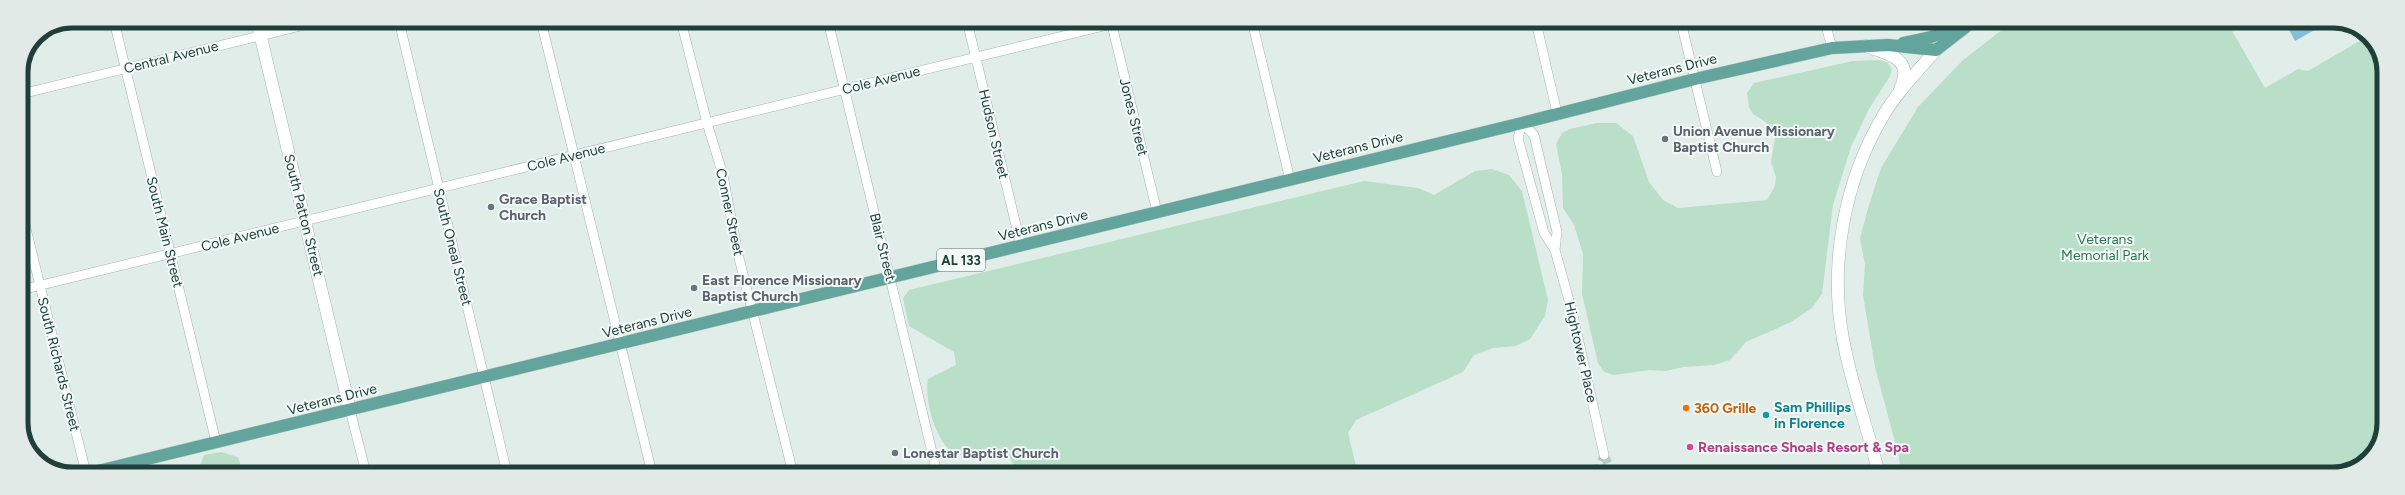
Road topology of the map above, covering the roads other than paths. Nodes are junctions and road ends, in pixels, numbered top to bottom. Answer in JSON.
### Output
{"nodes":[{"id":1,"x":116,"y":28,"type":"edge"},
{"id":2,"x":258,"y":28,"type":"edge"},
{"id":3,"x":293,"y":28,"type":"edge"},
{"id":4,"x":401,"y":28,"type":"edge"},
{"id":5,"x":543,"y":28,"type":"edge"},
{"id":6,"x":683,"y":28,"type":"edge"},
{"id":7,"x":830,"y":28,"type":"edge"},
{"id":8,"x":969,"y":28,"type":"edge"},
{"id":9,"x":1091,"y":28,"type":"edge"},
{"id":10,"x":1112,"y":28,"type":"edge"},
{"id":11,"x":1253,"y":28,"type":"edge"},
{"id":12,"x":1255,"y":28,"type":"edge"},
{"id":13,"x":1537,"y":28,"type":"edge"},
{"id":14,"x":1682,"y":28,"type":"edge"},
{"id":15,"x":1827,"y":28,"type":"edge"},
{"id":16,"x":1952,"y":28,"type":"edge"},
{"id":17,"x":1964,"y":28,"type":"edge"},
{"id":18,"x":1255,"y":35,"type":"junction"},
{"id":19,"x":260,"y":36,"type":"junction"},
{"id":20,"x":1863,"y":45,"type":"junction"},
{"id":21,"x":1888,"y":45,"type":"junction"},
{"id":22,"x":1832,"y":48,"type":"junction"},
{"id":23,"x":1936,"y":50,"type":"junction"},
{"id":24,"x":975,"y":57,"type":"junction"},
{"id":25,"x":125,"y":68,"type":"junction"},
{"id":26,"x":1695,"y":79,"type":"junction"},
{"id":27,"x":844,"y":89,"type":"junction"},
{"id":28,"x":28,"y":92,"type":"edge"},
{"id":29,"x":1897,"y":94,"type":"junction"},
{"id":30,"x":1557,"y":113,"type":"junction"},
{"id":31,"x":707,"y":123,"type":"junction"},
{"id":32,"x":1522,"y":123,"type":"junction"},
{"id":33,"x":574,"y":155,"type":"junction"},
{"id":34,"x":1717,"y":172,"type":"dead end"},
{"id":35,"x":1290,"y":180,"type":"junction"},
{"id":36,"x":439,"y":188,"type":"junction"},
{"id":37,"x":1157,"y":212,"type":"junction"},
{"id":38,"x":305,"y":221,"type":"junction"},
{"id":39,"x":28,"y":237,"type":"edge"},
{"id":40,"x":1021,"y":246,"type":"junction"},
{"id":41,"x":1555,"y":250,"type":"junction"},
{"id":42,"x":170,"y":254,"type":"junction"},
{"id":43,"x":890,"y":277,"type":"junction"},
{"id":44,"x":40,"y":286,"type":"junction"},
{"id":45,"x":28,"y":289,"type":"edge"},
{"id":46,"x":752,"y":310,"type":"junction"},
{"id":47,"x":620,"y":344,"type":"junction"},
{"id":48,"x":485,"y":377,"type":"junction"},
{"id":49,"x":350,"y":410,"type":"junction"},
{"id":50,"x":216,"y":442,"type":"junction"},
{"id":51,"x":1604,"y":455,"type":"dead end"},
{"id":52,"x":85,"y":467,"type":"edge"},
{"id":53,"x":114,"y":467,"type":"edge"},
{"id":54,"x":364,"y":467,"type":"edge"},
{"id":55,"x":506,"y":467,"type":"edge"},
{"id":56,"x":651,"y":467,"type":"edge"},
{"id":57,"x":791,"y":467,"type":"edge"},
{"id":58,"x":936,"y":467,"type":"edge"},
{"id":59,"x":1878,"y":467,"type":"edge"}],
"edges":[{"from":1,"to":25,"type":"street","name":"South Main Street"},
{"from":2,"to":19,"type":"main road","name":"South Patton Street"},
{"from":3,"to":19,"type":"street","name":"Central Avenue"},
{"from":4,"to":36,"type":"street","name":"South Oneal Street"},
{"from":5,"to":33,"type":"street"},
{"from":6,"to":31,"type":"street","name":"Conner Street"},
{"from":7,"to":27,"type":"street","name":"Blair Street"},
{"from":8,"to":24,"type":"street","name":"Hudson Street"},
{"from":9,"to":24,"type":"street","name":"Cole Avenue"},
{"from":10,"to":37,"type":"street","name":"Jones Street"},
{"from":11,"to":18,"type":"street"},
{"from":12,"to":18,"type":"street"},
{"from":13,"to":30,"type":"street"},
{"from":14,"to":26,"type":"street"},
{"from":15,"to":22,"type":"street"},
{"from":16,"to":21,"type":"main road"},
{"from":17,"to":23,"type":"main road"},
{"from":18,"to":35,"type":"street"},
{"from":19,"to":25,"type":"street","name":"Central Avenue"},
{"from":19,"to":38,"type":"main road","name":"South Patton Street"},
{"from":20,"to":21,"type":"main road","name":"Veterans Drive","number":"AL 133"},
{"from":20,"to":22,"type":"main road","name":"Veterans Drive","number":"AL 133"},
{"from":20,"to":29,"type":"main road"},
{"from":21,"to":23,"type":"main road","name":"Veterans Drive","number":"AL 133"},
{"from":22,"to":26,"type":"main road","name":"Veterans Drive","number":"AL 133"},
{"from":23,"to":29,"type":"main road"},
{"from":24,"to":27,"type":"street","name":"Cole Avenue"},
{"from":24,"to":40,"type":"street","name":"Hudson Street"},
{"from":25,"to":28,"type":"street","name":"Central Avenue"},
{"from":25,"to":42,"type":"street","name":"South Main Street"},
{"from":26,"to":30,"type":"main road","name":"Veterans Drive","number":"AL 133"},
{"from":26,"to":34,"type":"street"},
{"from":27,"to":31,"type":"street","name":"Cole Avenue"},
{"from":27,"to":43,"type":"street","name":"Blair Street"},
{"from":29,"to":59,"type":"main road"},
{"from":30,"to":32,"type":"main road","name":"Veterans Drive","number":"AL 133"},
{"from":31,"to":33,"type":"street","name":"Cole Avenue"},
{"from":31,"to":46,"type":"street","name":"Conner Street"},
{"from":32,"to":35,"type":"main road","name":"Veterans Drive","number":"AL 133"},
{"from":32,"to":41,"type":"street","name":"Hightower Place"},
{"from":32,"to":41,"type":"street","name":"Hightower Place"},
{"from":33,"to":36,"type":"street","name":"Cole Avenue"},
{"from":33,"to":47,"type":"street"},
{"from":35,"to":37,"type":"main road","name":"Veterans Drive","number":"AL 133"},
{"from":36,"to":38,"type":"street","name":"Cole Avenue"},
{"from":36,"to":48,"type":"street","name":"South Oneal Street"},
{"from":37,"to":40,"type":"main road","name":"Veterans Drive","number":"AL 133"},
{"from":38,"to":42,"type":"street","name":"Cole Avenue"},
{"from":38,"to":49,"type":"main road","name":"South Patton Street"},
{"from":39,"to":44,"type":"street","name":"South Richards Street"},
{"from":40,"to":43,"type":"main road","name":"Veterans Drive","number":"AL 133"},
{"from":41,"to":51,"type":"street","name":"Hightower Place"},
{"from":42,"to":44,"type":"street","name":"Cole Avenue"},
{"from":42,"to":50,"type":"street","name":"South Main Street"},
{"from":43,"to":46,"type":"main road","name":"Veterans Drive","number":"AL 133"},
{"from":43,"to":58,"type":"street","name":"Blair Street"},
{"from":44,"to":45,"type":"street","name":"Cole Avenue"},
{"from":44,"to":52,"type":"street","name":"South Richards Street"},
{"from":46,"to":47,"type":"main road","name":"Veterans Drive","number":"AL 133"},
{"from":46,"to":57,"type":"street","name":"Conner Street"},
{"from":47,"to":48,"type":"main road","name":"Veterans Drive","number":"AL 133"},
{"from":47,"to":56,"type":"street"},
{"from":48,"to":49,"type":"main road","name":"Veterans Drive","number":"AL 133"},
{"from":48,"to":55,"type":"street","name":"South Oneal Street"},
{"from":49,"to":50,"type":"main road","name":"Veterans Drive","number":"AL 133"},
{"from":49,"to":54,"type":"street"},
{"from":50,"to":53,"type":"main road","name":"Veterans Drive","number":"AL 133"}]}
